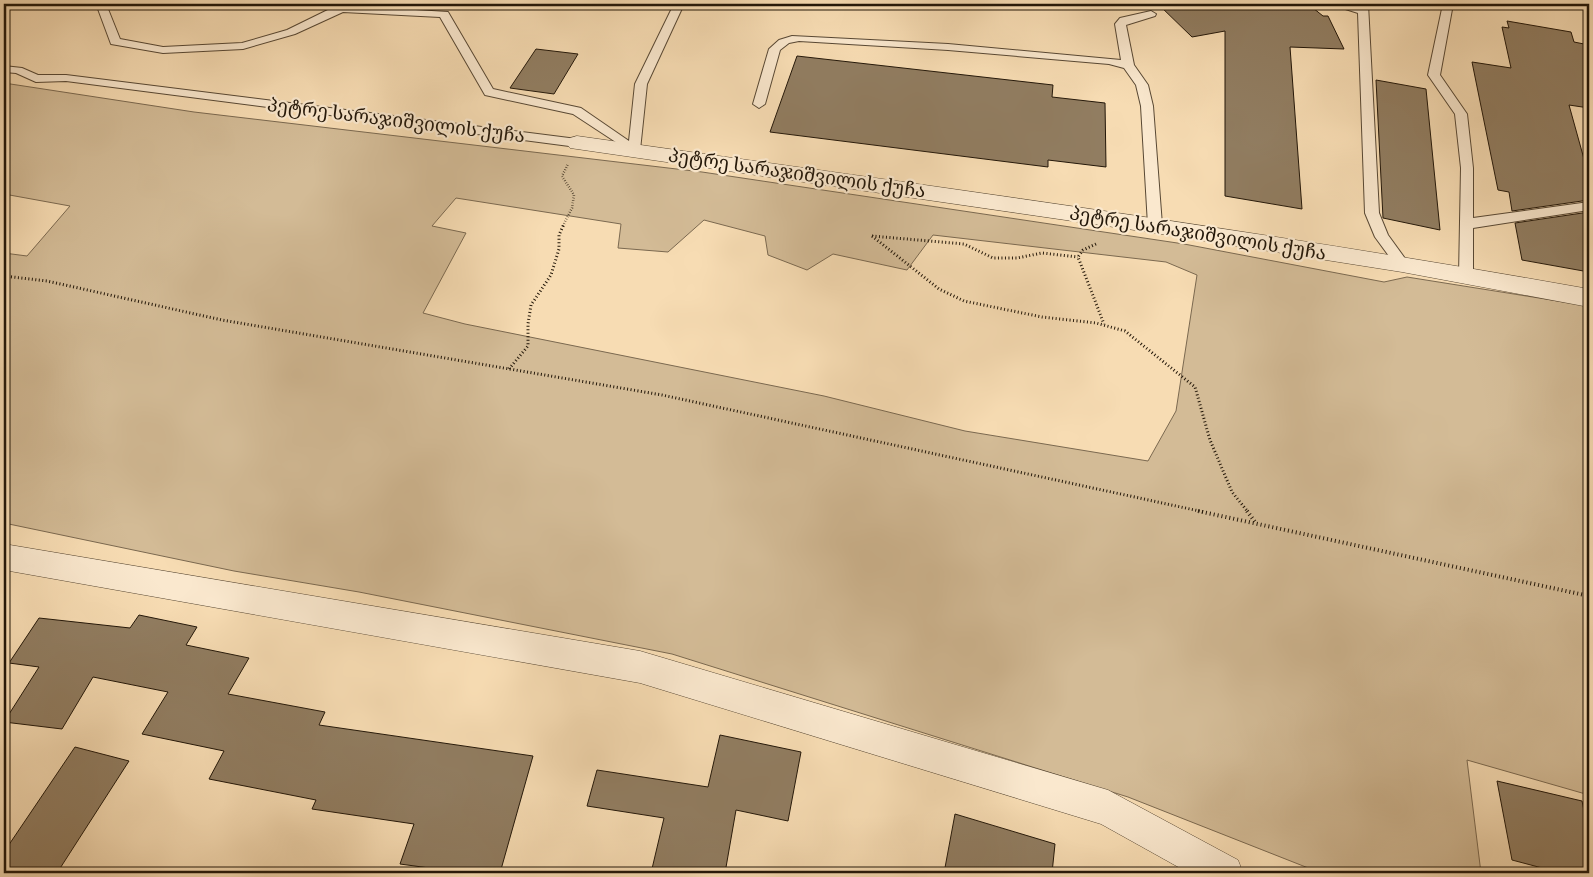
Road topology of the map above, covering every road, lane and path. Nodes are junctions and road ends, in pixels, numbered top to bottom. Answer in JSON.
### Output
{"nodes":[{"id":1,"x":105,"y":4,"type":"edge"},
{"id":2,"x":452,"y":4,"type":"edge"},
{"id":3,"x":679,"y":4,"type":"edge"},
{"id":4,"x":1340,"y":4,"type":"edge"},
{"id":5,"x":1448,"y":4,"type":"edge"},
{"id":6,"x":343,"y":6,"type":"edge"},
{"id":7,"x":1363,"y":8,"type":"edge"},
{"id":8,"x":444,"y":14,"type":"junction"},
{"id":9,"x":1151,"y":14,"type":"dead end"},
{"id":10,"x":1128,"y":66,"type":"junction"},
{"id":11,"x":4,"y":69,"type":"edge"},
{"id":12,"x":759,"y":104,"type":"dead end"},
{"id":13,"x":577,"y":143,"type":"junction"},
{"id":14,"x":634,"y":150,"type":"junction"},
{"id":15,"x":1589,"y":206,"type":"edge"},
{"id":16,"x":1126,"y":221,"type":"junction"},
{"id":17,"x":1466,"y":224,"type":"junction"},
{"id":18,"x":1155,"y":225,"type":"junction"},
{"id":19,"x":1078,"y":257,"type":"junction"},
{"id":20,"x":1402,"y":264,"type":"junction"},
{"id":21,"x":4,"y":276,"type":"edge"},
{"id":22,"x":1466,"y":276,"type":"junction"},
{"id":23,"x":1589,"y":298,"type":"edge"},
{"id":24,"x":1104,"y":325,"type":"junction"},
{"id":25,"x":509,"y":369,"type":"junction"},
{"id":26,"x":1255,"y":522,"type":"junction"},
{"id":27,"x":4,"y":557,"type":"edge"},
{"id":28,"x":1589,"y":596,"type":"edge"},
{"id":29,"x":1225,"y":873,"type":"edge"}],
"edges":[{"from":1,"to":6,"type":"lane"},
{"from":2,"to":8,"type":"lane"},
{"from":3,"to":14,"type":"lane"},
{"from":4,"to":7,"type":"lane"},
{"from":5,"to":17,"type":"lane"},
{"from":6,"to":8,"type":"lane"},
{"from":7,"to":20,"type":"lane"},
{"from":8,"to":14,"type":"lane"},
{"from":9,"to":10,"type":"lane"},
{"from":10,"to":12,"type":"lane"},
{"from":10,"to":18,"type":"lane"},
{"from":11,"to":13,"type":"lane","name":"პეტრე სარაჯიშვილის ქუჩა"},
{"from":13,"to":14,"type":"street","name":"პეტრე სარაჯიშვილის ქუჩა"},
{"from":13,"to":25,"type":"path"},
{"from":14,"to":16,"type":"street","name":"პეტრე სარაჯიშვილის ქუჩა"},
{"from":15,"to":17,"type":"lane"},
{"from":16,"to":18,"type":"street","name":"პეტრე სარაჯიშვილის ქუჩა"},
{"from":16,"to":19,"type":"path"},
{"from":17,"to":22,"type":"lane"},
{"from":18,"to":20,"type":"street","name":"პეტრე სარაჯიშვილის ქუჩა"},
{"from":19,"to":24,"type":"path"},
{"from":19,"to":24,"type":"path"},
{"from":20,"to":22,"type":"street","name":"პეტრე სარაჯიშვილის ქუჩა"},
{"from":21,"to":25,"type":"path"},
{"from":22,"to":23,"type":"street","name":"პეტრე სარაჯიშვილის ქუჩა"},
{"from":24,"to":26,"type":"path"},
{"from":25,"to":26,"type":"path"},
{"from":26,"to":28,"type":"path"},
{"from":27,"to":29,"type":"street"}]}
